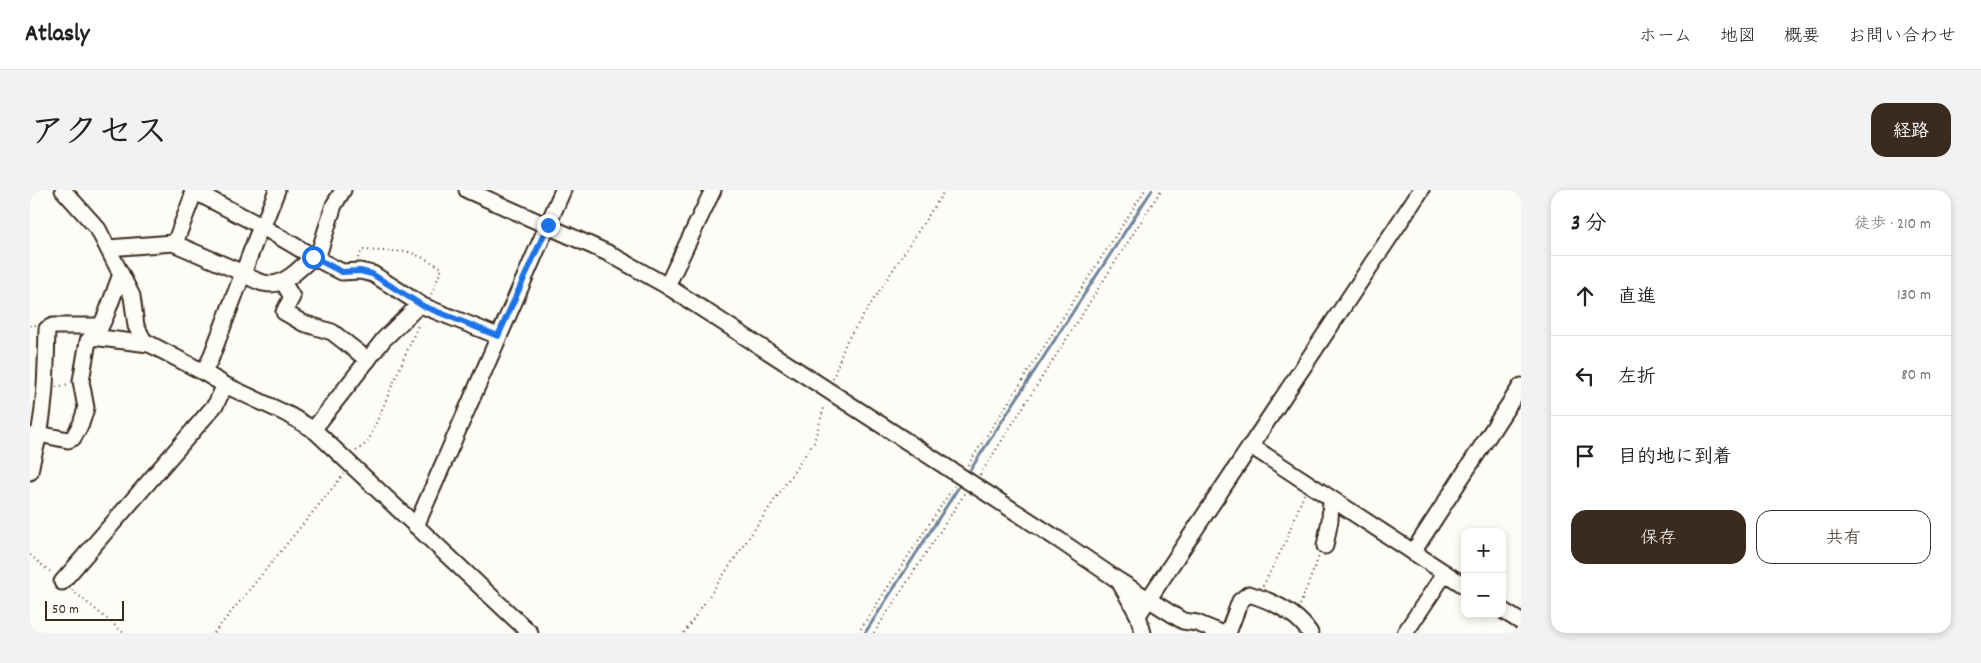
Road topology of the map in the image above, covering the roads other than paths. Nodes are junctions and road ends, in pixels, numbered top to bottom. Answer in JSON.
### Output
{"nodes":[{"id":1,"x":62,"y":190,"type":"edge"},
{"id":2,"x":194,"y":190,"type":"edge"},
{"id":3,"x":277,"y":190,"type":"edge"},
{"id":4,"x":343,"y":190,"type":"edge"},
{"id":5,"x":467,"y":190,"type":"edge"},
{"id":6,"x":562,"y":190,"type":"edge"},
{"id":7,"x":713,"y":190,"type":"edge"},
{"id":8,"x":1421,"y":190,"type":"edge"},
{"id":9,"x":548,"y":225,"type":"junction"},
{"id":10,"x":261,"y":226,"type":"junction"},
{"id":11,"x":175,"y":244,"type":"junction"},
{"id":12,"x":108,"y":248,"type":"junction"},
{"id":13,"x":315,"y":258,"type":"junction"},
{"id":14,"x":243,"y":272,"type":"junction"},
{"id":15,"x":121,"y":274,"type":"junction"},
{"id":16,"x":284,"y":282,"type":"junction"},
{"id":17,"x":667,"y":286,"type":"junction"},
{"id":18,"x":423,"y":306,"type":"junction"},
{"id":19,"x":96,"y":332,"type":"junction"},
{"id":20,"x":498,"y":336,"type":"junction"},
{"id":21,"x":149,"y":344,"type":"junction"},
{"id":22,"x":368,"y":360,"type":"junction"},
{"id":23,"x":204,"y":372,"type":"junction"},
{"id":24,"x":225,"y":385,"type":"junction"},
{"id":25,"x":1521,"y":386,"type":"edge"},
{"id":26,"x":313,"y":430,"type":"junction"},
{"id":27,"x":34,"y":436,"type":"edge"},
{"id":28,"x":1251,"y":446,"type":"junction"},
{"id":29,"x":30,"y":472,"type":"edge"},
{"id":30,"x":1331,"y":498,"type":"junction"},
{"id":31,"x":416,"y":526,"type":"junction"},
{"id":32,"x":1324,"y":546,"type":"road end"},
{"id":33,"x":1413,"y":552,"type":"junction"},
{"id":34,"x":1445,"y":573,"type":"junction"},
{"id":35,"x":1119,"y":581,"type":"junction"},
{"id":36,"x":62,"y":582,"type":"road end"},
{"id":37,"x":1461,"y":583,"type":"edge"},
{"id":38,"x":1149,"y":599,"type":"junction"},
{"id":39,"x":1506,"y":613,"type":"edge"},
{"id":40,"x":1138,"y":615,"type":"junction"},
{"id":41,"x":1521,"y":622,"type":"edge"},
{"id":42,"x":1308,"y":632,"type":"edge"},
{"id":43,"x":530,"y":633,"type":"edge"},
{"id":44,"x":1143,"y":633,"type":"edge"},
{"id":45,"x":1221,"y":633,"type":"edge"},
{"id":46,"x":1228,"y":633,"type":"edge"},
{"id":47,"x":1405,"y":633,"type":"edge"}],
"edges":[{"from":1,"to":12,"type":"street"},
{"from":2,"to":10,"type":"street"},
{"from":2,"to":11,"type":"street"},
{"from":3,"to":10,"type":"street"},
{"from":4,"to":13,"type":"street"},
{"from":5,"to":9,"type":"street"},
{"from":6,"to":9,"type":"street"},
{"from":7,"to":17,"type":"street"},
{"from":8,"to":28,"type":"street"},
{"from":9,"to":17,"type":"street"},
{"from":9,"to":20,"type":"street"},
{"from":10,"to":13,"type":"street"},
{"from":10,"to":14,"type":"street"},
{"from":11,"to":12,"type":"street"},
{"from":11,"to":14,"type":"street"},
{"from":12,"to":15,"type":"street"},
{"from":13,"to":16,"type":"street"},
{"from":13,"to":18,"type":"street"},
{"from":14,"to":16,"type":"street"},
{"from":14,"to":23,"type":"street"},
{"from":15,"to":19,"type":"street"},
{"from":15,"to":21,"type":"street"},
{"from":16,"to":22,"type":"street"},
{"from":17,"to":35,"type":"street"},
{"from":18,"to":20,"type":"street"},
{"from":18,"to":22,"type":"street"},
{"from":19,"to":21,"type":"street"},
{"from":19,"to":27,"type":"street"},
{"from":19,"to":27,"type":"street"},
{"from":20,"to":31,"type":"street"},
{"from":21,"to":23,"type":"street"},
{"from":22,"to":26,"type":"street"},
{"from":23,"to":24,"type":"street"},
{"from":24,"to":26,"type":"street"},
{"from":24,"to":36,"type":"street"},
{"from":25,"to":33,"type":"street"},
{"from":26,"to":31,"type":"street"},
{"from":27,"to":29,"type":"street"},
{"from":28,"to":30,"type":"street"},
{"from":28,"to":38,"type":"street"},
{"from":30,"to":32,"type":"street"},
{"from":30,"to":33,"type":"street"},
{"from":31,"to":43,"type":"street"},
{"from":33,"to":34,"type":"street"},
{"from":34,"to":37,"type":"street"},
{"from":34,"to":47,"type":"street"},
{"from":35,"to":38,"type":"street"},
{"from":35,"to":40,"type":"street"},
{"from":38,"to":40,"type":"street"},
{"from":38,"to":45,"type":"street"},
{"from":39,"to":41,"type":"street"},
{"from":40,"to":44,"type":"street"},
{"from":42,"to":46,"type":"street"}]}
